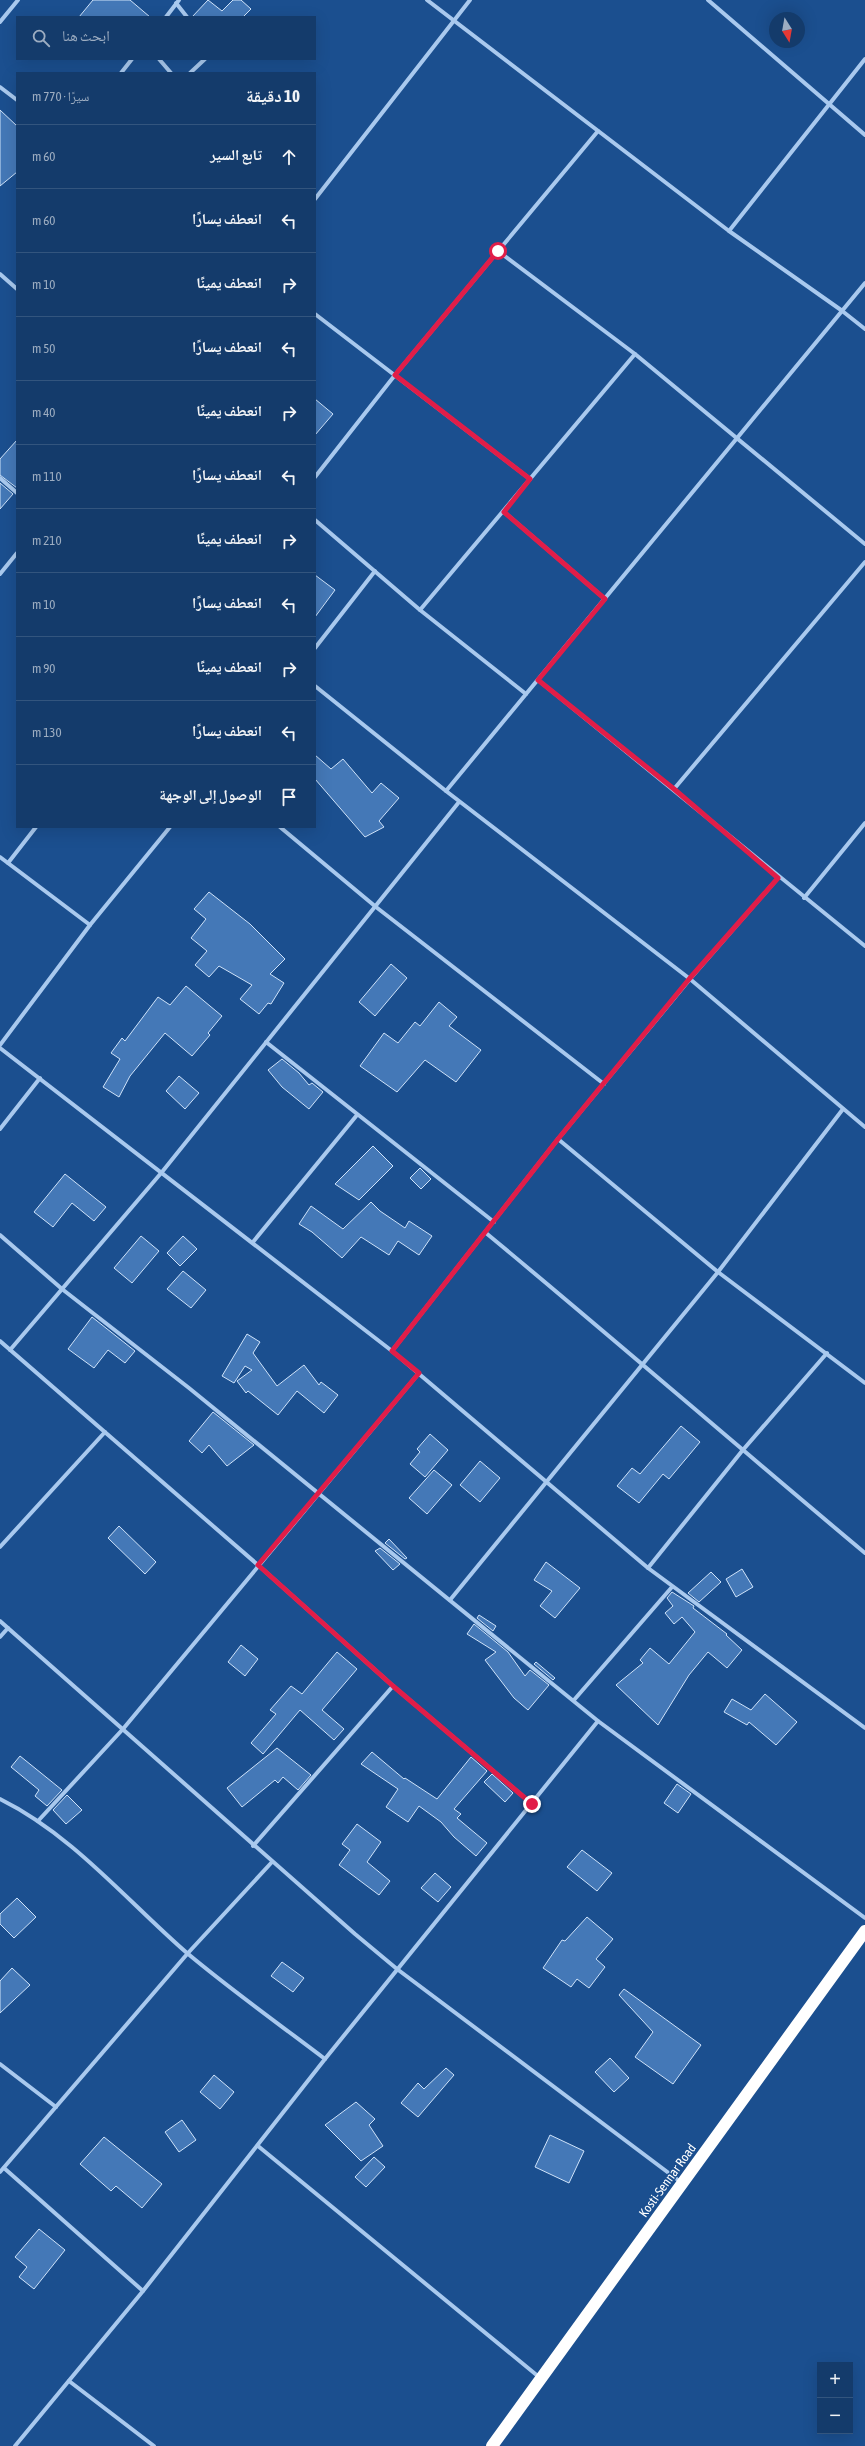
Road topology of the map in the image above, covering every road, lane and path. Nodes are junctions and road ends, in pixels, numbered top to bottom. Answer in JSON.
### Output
{"nodes":[{"id":1,"x":18,"y":0,"type":"edge"},
{"id":2,"x":427,"y":0,"type":"edge"},
{"id":3,"x":470,"y":0,"type":"edge"},
{"id":4,"x":708,"y":0,"type":"edge"},
{"id":5,"x":178,"y":2,"type":"edge"},
{"id":6,"x":167,"y":16,"type":"edge"},
{"id":7,"x":186,"y":16,"type":"edge"},
{"id":8,"x":454,"y":20,"type":"junction"},
{"id":9,"x":0,"y":22,"type":"edge"},
{"id":10,"x":865,"y":59,"type":"edge"},
{"id":11,"x":131,"y":60,"type":"edge"},
{"id":12,"x":160,"y":60,"type":"edge"},
{"id":13,"x":204,"y":60,"type":"edge"},
{"id":14,"x":122,"y":72,"type":"edge"},
{"id":15,"x":171,"y":72,"type":"edge"},
{"id":16,"x":191,"y":72,"type":"edge"},
{"id":17,"x":0,"y":87,"type":"edge"},
{"id":18,"x":16,"y":99,"type":"edge"},
{"id":19,"x":830,"y":104,"type":"junction"},
{"id":20,"x":598,"y":131,"type":"junction"},
{"id":21,"x":865,"y":135,"type":"edge"},
{"id":22,"x":316,"y":195,"type":"edge"},
{"id":23,"x":729,"y":231,"type":"junction"},
{"id":24,"x":498,"y":251,"type":"junction"},
{"id":25,"x":0,"y":274,"type":"edge"},
{"id":26,"x":865,"y":282,"type":"edge"},
{"id":27,"x":16,"y":288,"type":"edge"},
{"id":28,"x":841,"y":310,"type":"junction"},
{"id":29,"x":316,"y":315,"type":"edge"},
{"id":30,"x":865,"y":329,"type":"edge"},
{"id":31,"x":635,"y":354,"type":"junction"},
{"id":32,"x":395,"y":375,"type":"junction"},
{"id":33,"x":737,"y":439,"type":"junction"},
{"id":34,"x":316,"y":476,"type":"edge"},
{"id":35,"x":0,"y":478,"type":"edge"},
{"id":36,"x":530,"y":479,"type":"junction"},
{"id":37,"x":16,"y":492,"type":"edge"},
{"id":38,"x":504,"y":512,"type":"junction"},
{"id":39,"x":316,"y":521,"type":"edge"},
{"id":40,"x":865,"y":544,"type":"edge"},
{"id":41,"x":16,"y":554,"type":"edge"},
{"id":42,"x":865,"y":562,"type":"edge"},
{"id":43,"x":375,"y":571,"type":"junction"},
{"id":44,"x":0,"y":574,"type":"edge"},
{"id":45,"x":605,"y":599,"type":"junction"},
{"id":46,"x":420,"y":610,"type":"junction"},
{"id":47,"x":316,"y":647,"type":"edge"},
{"id":48,"x":538,"y":680,"type":"junction"},
{"id":49,"x":316,"y":687,"type":"edge"},
{"id":50,"x":526,"y":694,"type":"junction"},
{"id":51,"x":674,"y":789,"type":"junction"},
{"id":52,"x":446,"y":791,"type":"junction"},
{"id":53,"x":459,"y":802,"type":"junction"},
{"id":54,"x":865,"y":823,"type":"edge"},
{"id":55,"x":35,"y":828,"type":"edge"},
{"id":56,"x":169,"y":828,"type":"edge"},
{"id":57,"x":281,"y":828,"type":"edge"},
{"id":58,"x":0,"y":857,"type":"edge"},
{"id":59,"x":8,"y":863,"type":"junction"},
{"id":60,"x":778,"y":878,"type":"junction"},
{"id":61,"x":804,"y":898,"type":"junction"},
{"id":62,"x":376,"y":908,"type":"junction"},
{"id":63,"x":90,"y":925,"type":"junction"},
{"id":64,"x":865,"y":946,"type":"edge"},
{"id":65,"x":690,"y":978,"type":"junction"},
{"id":66,"x":266,"y":1042,"type":"junction"},
{"id":67,"x":0,"y":1044,"type":"edge"},
{"id":68,"x":0,"y":1048,"type":"edge"},
{"id":69,"x":40,"y":1078,"type":"junction"},
{"id":70,"x":604,"y":1084,"type":"junction"},
{"id":71,"x":843,"y":1109,"type":"junction"},
{"id":72,"x":357,"y":1115,"type":"junction"},
{"id":73,"x":865,"y":1127,"type":"edge"},
{"id":74,"x":0,"y":1129,"type":"edge"},
{"id":75,"x":558,"y":1139,"type":"junction"},
{"id":76,"x":162,"y":1172,"type":"junction"},
{"id":77,"x":494,"y":1222,"type":"junction"},
{"id":78,"x":486,"y":1233,"type":"junction"},
{"id":79,"x":0,"y":1235,"type":"edge"},
{"id":80,"x":253,"y":1242,"type":"junction"},
{"id":81,"x":718,"y":1272,"type":"junction"},
{"id":82,"x":62,"y":1289,"type":"junction"},
{"id":83,"x":0,"y":1341,"type":"edge"},
{"id":84,"x":10,"y":1350,"type":"junction"},
{"id":85,"x":392,"y":1351,"type":"junction"},
{"id":86,"x":827,"y":1353,"type":"junction"},
{"id":87,"x":644,"y":1364,"type":"junction"},
{"id":88,"x":419,"y":1373,"type":"junction"},
{"id":89,"x":865,"y":1383,"type":"edge"},
{"id":90,"x":105,"y":1432,"type":"junction"},
{"id":91,"x":742,"y":1451,"type":"junction"},
{"id":92,"x":547,"y":1481,"type":"junction"},
{"id":93,"x":319,"y":1494,"type":"junction"},
{"id":94,"x":0,"y":1547,"type":"edge"},
{"id":95,"x":865,"y":1553,"type":"edge"},
{"id":96,"x":258,"y":1565,"type":"junction"},
{"id":97,"x":648,"y":1568,"type":"junction"},
{"id":98,"x":672,"y":1587,"type":"junction"},
{"id":99,"x":450,"y":1600,"type":"junction"},
{"id":100,"x":0,"y":1621,"type":"edge"},
{"id":101,"x":8,"y":1628,"type":"junction"},
{"id":102,"x":0,"y":1637,"type":"edge"},
{"id":103,"x":393,"y":1686,"type":"junction"},
{"id":104,"x":574,"y":1700,"type":"junction"},
{"id":105,"x":598,"y":1721,"type":"junction"},
{"id":106,"x":865,"y":1728,"type":"edge"},
{"id":107,"x":123,"y":1729,"type":"junction"},
{"id":108,"x":0,"y":1799,"type":"edge"},
{"id":109,"x":532,"y":1804,"type":"junction"},
{"id":110,"x":38,"y":1821,"type":"junction"},
{"id":111,"x":253,"y":1846,"type":"junction"},
{"id":112,"x":272,"y":1862,"type":"junction"},
{"id":113,"x":865,"y":1918,"type":"edge"},
{"id":114,"x":865,"y":1931,"type":"edge"},
{"id":115,"x":188,"y":1954,"type":"junction"},
{"id":116,"x":397,"y":1969,"type":"junction"},
{"id":117,"x":325,"y":2059,"type":"junction"},
{"id":118,"x":0,"y":2064,"type":"edge"},
{"id":119,"x":56,"y":2107,"type":"junction"},
{"id":120,"x":258,"y":2146,"type":"junction"},
{"id":121,"x":4,"y":2168,"type":"junction"},
{"id":122,"x":0,"y":2172,"type":"edge"},
{"id":123,"x":682,"y":2183,"type":"junction"},
{"id":124,"x":143,"y":2291,"type":"junction"},
{"id":125,"x":541,"y":2379,"type":"junction"},
{"id":126,"x":69,"y":2381,"type":"junction"},
{"id":127,"x":16,"y":2446,"type":"edge"},
{"id":128,"x":154,"y":2446,"type":"edge"},
{"id":129,"x":492,"y":2446,"type":"edge"}],
"edges":[{"from":1,"to":9,"type":"street"},
{"from":2,"to":8,"type":"street"},
{"from":3,"to":8,"type":"street"},
{"from":4,"to":19,"type":"street"},
{"from":5,"to":6,"type":"street"},
{"from":5,"to":7,"type":"street"},
{"from":8,"to":20,"type":"street"},
{"from":8,"to":22,"type":"street"},
{"from":10,"to":19,"type":"street"},
{"from":11,"to":14,"type":"street"},
{"from":12,"to":15,"type":"street"},
{"from":13,"to":16,"type":"street"},
{"from":17,"to":18,"type":"street"},
{"from":19,"to":21,"type":"street"},
{"from":19,"to":23,"type":"street"},
{"from":20,"to":23,"type":"street"},
{"from":20,"to":24,"type":"street"},
{"from":23,"to":28,"type":"street"},
{"from":24,"to":31,"type":"street"},
{"from":24,"to":32,"type":"street"},
{"from":25,"to":27,"type":"street"},
{"from":26,"to":28,"type":"street"},
{"from":28,"to":30,"type":"street"},
{"from":28,"to":33,"type":"street"},
{"from":29,"to":32,"type":"street"},
{"from":31,"to":33,"type":"street"},
{"from":31,"to":36,"type":"street"},
{"from":32,"to":34,"type":"street"},
{"from":32,"to":36,"type":"street"},
{"from":33,"to":40,"type":"street"},
{"from":33,"to":45,"type":"street"},
{"from":35,"to":37,"type":"street"},
{"from":36,"to":38,"type":"street"},
{"from":38,"to":45,"type":"street"},
{"from":38,"to":46,"type":"street"},
{"from":39,"to":43,"type":"street"},
{"from":41,"to":44,"type":"street"},
{"from":42,"to":51,"type":"street"},
{"from":43,"to":46,"type":"street"},
{"from":43,"to":47,"type":"street"},
{"from":45,"to":48,"type":"street"},
{"from":46,"to":50,"type":"street"},
{"from":48,"to":50,"type":"street"},
{"from":48,"to":51,"type":"street"},
{"from":49,"to":52,"type":"street"},
{"from":50,"to":52,"type":"street"},
{"from":51,"to":60,"type":"street"},
{"from":52,"to":53,"type":"street"},
{"from":53,"to":62,"type":"street"},
{"from":53,"to":65,"type":"street"},
{"from":54,"to":61,"type":"street"},
{"from":55,"to":59,"type":"street"},
{"from":56,"to":63,"type":"street"},
{"from":57,"to":62,"type":"street"},
{"from":58,"to":59,"type":"street"},
{"from":59,"to":63,"type":"street"},
{"from":60,"to":61,"type":"street"},
{"from":60,"to":65,"type":"street"},
{"from":61,"to":64,"type":"street"},
{"from":62,"to":66,"type":"street"},
{"from":62,"to":70,"type":"street"},
{"from":63,"to":67,"type":"street"},
{"from":65,"to":70,"type":"street"},
{"from":65,"to":71,"type":"street"},
{"from":66,"to":72,"type":"street"},
{"from":66,"to":76,"type":"street"},
{"from":68,"to":69,"type":"street"},
{"from":69,"to":74,"type":"street"},
{"from":69,"to":76,"type":"street"},
{"from":70,"to":75,"type":"street"},
{"from":71,"to":73,"type":"street"},
{"from":71,"to":81,"type":"street"},
{"from":72,"to":77,"type":"street"},
{"from":72,"to":80,"type":"street"},
{"from":75,"to":77,"type":"street"},
{"from":75,"to":81,"type":"street"},
{"from":76,"to":80,"type":"street"},
{"from":76,"to":82,"type":"street"},
{"from":77,"to":78,"type":"street"},
{"from":78,"to":85,"type":"street"},
{"from":78,"to":87,"type":"street"},
{"from":79,"to":82,"type":"street"},
{"from":80,"to":85,"type":"street"},
{"from":81,"to":86,"type":"street"},
{"from":81,"to":87,"type":"street"},
{"from":82,"to":84,"type":"street"},
{"from":82,"to":93,"type":"street"},
{"from":83,"to":84,"type":"street"},
{"from":84,"to":90,"type":"street"},
{"from":85,"to":88,"type":"street"},
{"from":86,"to":89,"type":"street"},
{"from":86,"to":91,"type":"street"},
{"from":87,"to":91,"type":"street"},
{"from":87,"to":92,"type":"street"},
{"from":88,"to":92,"type":"street"},
{"from":88,"to":93,"type":"street"},
{"from":90,"to":94,"type":"street"},
{"from":90,"to":96,"type":"street"},
{"from":91,"to":95,"type":"street"},
{"from":91,"to":97,"type":"street"},
{"from":92,"to":97,"type":"street"},
{"from":92,"to":99,"type":"street"},
{"from":93,"to":96,"type":"street"},
{"from":93,"to":99,"type":"street"},
{"from":96,"to":103,"type":"street"},
{"from":96,"to":107,"type":"street"},
{"from":97,"to":98,"type":"street"},
{"from":98,"to":104,"type":"street"},
{"from":98,"to":106,"type":"street"},
{"from":99,"to":104,"type":"street"},
{"from":100,"to":101,"type":"street"},
{"from":101,"to":102,"type":"street"},
{"from":101,"to":107,"type":"street"},
{"from":103,"to":109,"type":"street"},
{"from":103,"to":111,"type":"street"},
{"from":104,"to":105,"type":"street"},
{"from":105,"to":109,"type":"street"},
{"from":105,"to":113,"type":"street"},
{"from":107,"to":110,"type":"street"},
{"from":107,"to":111,"type":"street"},
{"from":108,"to":110,"type":"street"},
{"from":109,"to":116,"type":"street"},
{"from":110,"to":115,"type":"street"},
{"from":111,"to":112,"type":"street"},
{"from":112,"to":115,"type":"street"},
{"from":112,"to":116,"type":"street"},
{"from":114,"to":123,"type":"highway","name":"Kosti-Sennar Road"},
{"from":115,"to":117,"type":"street"},
{"from":115,"to":119,"type":"street"},
{"from":116,"to":117,"type":"street"},
{"from":116,"to":123,"type":"street"},
{"from":117,"to":120,"type":"street"},
{"from":118,"to":119,"type":"street"},
{"from":119,"to":121,"type":"street"},
{"from":120,"to":124,"type":"street"},
{"from":120,"to":125,"type":"street"},
{"from":121,"to":122,"type":"street"},
{"from":121,"to":124,"type":"street"},
{"from":123,"to":125,"type":"highway","name":"Kosti-Sennar Road"},
{"from":124,"to":126,"type":"street"},
{"from":125,"to":129,"type":"highway","name":"Kosti-Sennar Road"},
{"from":126,"to":127,"type":"street"},
{"from":126,"to":128,"type":"street"}]}
